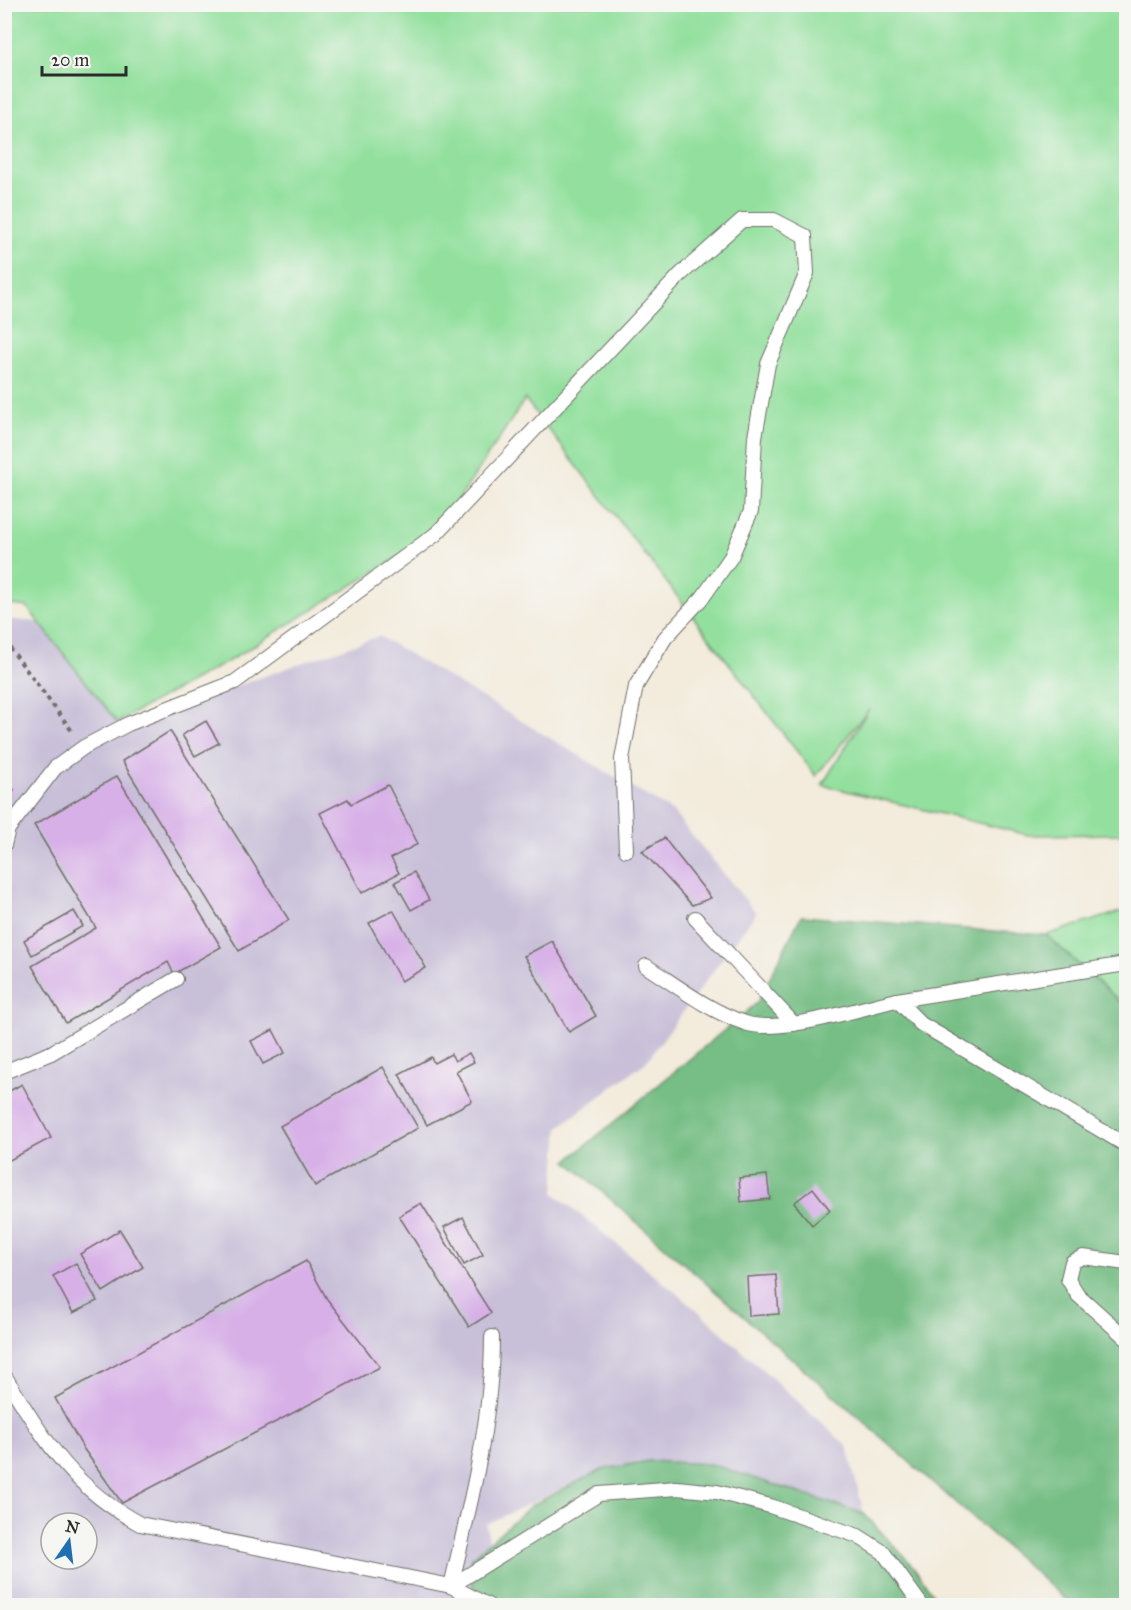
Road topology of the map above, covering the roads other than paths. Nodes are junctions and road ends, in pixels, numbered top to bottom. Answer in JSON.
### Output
{"nodes":[{"id":1,"x":4,"y":845,"type":"edge"},
{"id":2,"x":626,"y":850,"type":"dead end"},
{"id":3,"x":695,"y":918,"type":"dead end"},
{"id":4,"x":1126,"y":964,"type":"edge"},
{"id":5,"x":646,"y":966,"type":"dead end"},
{"id":6,"x":176,"y":979,"type":"dead end"},
{"id":7,"x":897,"y":1000,"type":"junction"},
{"id":8,"x":794,"y":1024,"type":"junction"},
{"id":9,"x":4,"y":1072,"type":"edge"},
{"id":10,"x":1126,"y":1145,"type":"edge"},
{"id":11,"x":1126,"y":1263,"type":"edge"},
{"id":12,"x":492,"y":1337,"type":"dead end"},
{"id":13,"x":1126,"y":1338,"type":"edge"},
{"id":14,"x":4,"y":1375,"type":"edge"},
{"id":15,"x":452,"y":1586,"type":"junction"},
{"id":16,"x":489,"y":1605,"type":"edge"},
{"id":17,"x":922,"y":1605,"type":"edge"}],
"edges":[{"from":1,"to":2,"type":"lane"},
{"from":3,"to":8,"type":"lane"},
{"from":4,"to":7,"type":"lane"},
{"from":5,"to":8,"type":"lane"},
{"from":6,"to":9,"type":"lane"},
{"from":7,"to":8,"type":"lane"},
{"from":7,"to":10,"type":"lane"},
{"from":11,"to":13,"type":"lane"},
{"from":12,"to":15,"type":"lane"},
{"from":14,"to":15,"type":"lane"},
{"from":15,"to":16,"type":"lane"},
{"from":15,"to":17,"type":"lane"}]}
